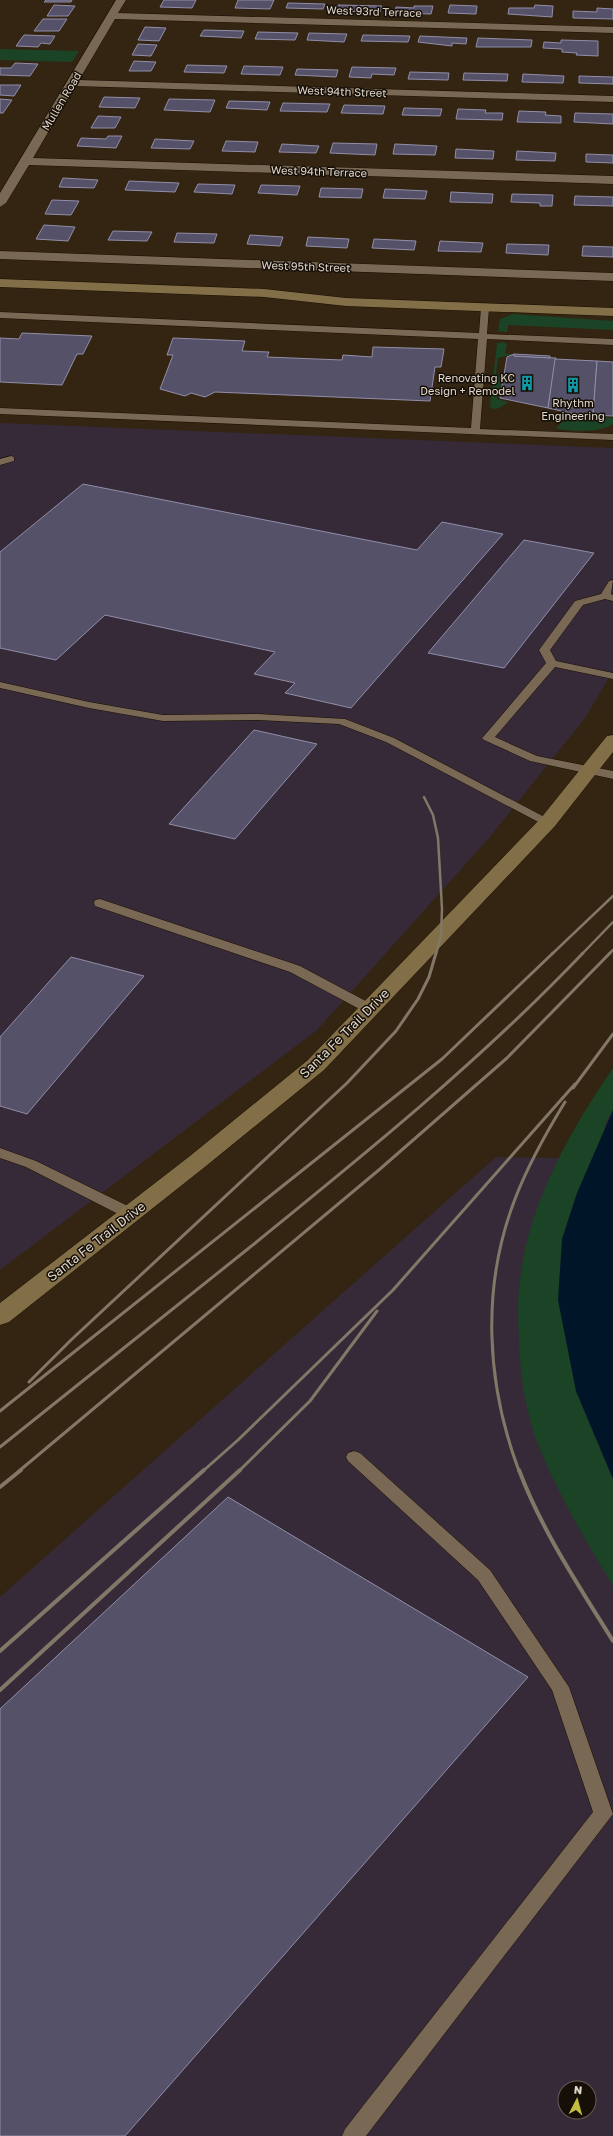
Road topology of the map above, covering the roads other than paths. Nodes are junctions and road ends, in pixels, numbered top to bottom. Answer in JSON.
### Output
{"nodes":[{"id":1,"x":121,"y":0,"type":"edge"},
{"id":2,"x":111,"y":16,"type":"junction"},
{"id":3,"x":613,"y":30,"type":"edge"},
{"id":4,"x":72,"y":83,"type":"junction"},
{"id":5,"x":613,"y":99,"type":"edge"},
{"id":6,"x":25,"y":161,"type":"junction"},
{"id":7,"x":613,"y":180,"type":"edge"},
{"id":8,"x":0,"y":203,"type":"edge"},
{"id":9,"x":0,"y":255,"type":"edge"},
{"id":10,"x":613,"y":278,"type":"edge"},
{"id":11,"x":0,"y":283,"type":"edge"},
{"id":12,"x":264,"y":293,"type":"junction"},
{"id":13,"x":492,"y":294,"type":"dead end"},
{"id":14,"x":485,"y":308,"type":"junction"},
{"id":15,"x":613,"y":312,"type":"edge"},
{"id":16,"x":0,"y":315,"type":"edge"},
{"id":17,"x":483,"y":336,"type":"junction"},
{"id":18,"x":613,"y":342,"type":"edge"},
{"id":19,"x":0,"y":411,"type":"edge"},
{"id":20,"x":475,"y":431,"type":"junction"},
{"id":21,"x":613,"y":437,"type":"edge"},
{"id":22,"x":11,"y":459,"type":"dead end"},
{"id":23,"x":0,"y":462,"type":"edge"},
{"id":24,"x":613,"y":583,"type":"edge"},
{"id":25,"x":609,"y":597,"type":"edge"},
{"id":26,"x":552,"y":663,"type":"junction"},
{"id":27,"x":613,"y":676,"type":"edge"},
{"id":28,"x":0,"y":684,"type":"edge"},
{"id":29,"x":613,"y":740,"type":"edge"},
{"id":30,"x":591,"y":769,"type":"junction"},
{"id":31,"x":613,"y":775,"type":"edge"},
{"id":32,"x":548,"y":822,"type":"junction"},
{"id":33,"x":100,"y":903,"type":"dead end"},
{"id":34,"x":370,"y":1008,"type":"junction"},
{"id":35,"x":0,"y":1153,"type":"edge"},
{"id":36,"x":131,"y":1214,"type":"junction"},
{"id":37,"x":0,"y":1316,"type":"edge"},
{"id":38,"x":354,"y":1458,"type":"dead end"},
{"id":39,"x":353,"y":2136,"type":"edge"}],
"edges":[{"from":1,"to":2,"type":"street","name":"Mullen Road"},
{"from":2,"to":3,"type":"street","name":"West 93rd Terrace"},
{"from":2,"to":4,"type":"street","name":"Mullen Road"},
{"from":4,"to":5,"type":"street","name":"West 94th Street"},
{"from":4,"to":6,"type":"street","name":"Mullen Road"},
{"from":6,"to":7,"type":"street","name":"West 94th Terrace"},
{"from":6,"to":8,"type":"street","name":"Mullen Road"},
{"from":9,"to":10,"type":"street","name":"West 95th Street"},
{"from":11,"to":12,"type":"main road","name":"West 95th Street"},
{"from":12,"to":13,"type":"main road","name":"West 95th Street"},
{"from":12,"to":14,"type":"main road","name":"West 95th Street"},
{"from":14,"to":15,"type":"main road","name":"West 95th Street"},
{"from":14,"to":17,"type":"lane"},
{"from":16,"to":17,"type":"lane"},
{"from":17,"to":18,"type":"lane"},
{"from":17,"to":20,"type":"lane"},
{"from":19,"to":20,"type":"lane"},
{"from":20,"to":21,"type":"lane"},
{"from":22,"to":23,"type":"lane"},
{"from":24,"to":25,"type":"lane"},
{"from":25,"to":26,"type":"lane"},
{"from":26,"to":27,"type":"lane"},
{"from":26,"to":30,"type":"lane"},
{"from":28,"to":32,"type":"lane"},
{"from":29,"to":30,"type":"main road","name":"Santa Fe Trail Drive"},
{"from":30,"to":31,"type":"lane"},
{"from":30,"to":32,"type":"main road","name":"Santa Fe Trail Drive"},
{"from":32,"to":34,"type":"main road","name":"Santa Fe Trail Drive"},
{"from":33,"to":34,"type":"lane"},
{"from":34,"to":36,"type":"main road","name":"Santa Fe Trail Drive"},
{"from":35,"to":36,"type":"lane"},
{"from":36,"to":37,"type":"main road","name":"Santa Fe Trail Drive"},
{"from":38,"to":39,"type":"lane"}]}
